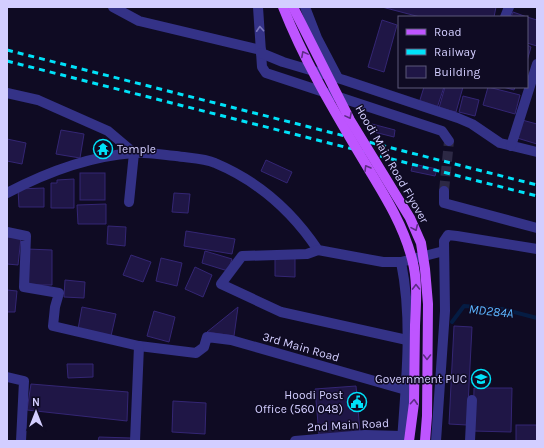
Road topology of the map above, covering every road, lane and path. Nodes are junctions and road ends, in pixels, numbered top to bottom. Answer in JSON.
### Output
{"nodes":[{"id":1,"x":113,"y":7,"type":"edge"},
{"id":2,"x":269,"y":7,"type":"edge"},
{"id":3,"x":283,"y":7,"type":"edge"},
{"id":4,"x":293,"y":7,"type":"edge"},
{"id":5,"x":305,"y":7,"type":"edge"},
{"id":6,"x":258,"y":8,"type":"edge"},
{"id":7,"x":261,"y":52,"type":"junction"},
{"id":8,"x":537,"y":64,"type":"edge"},
{"id":9,"x":338,"y":78,"type":"junction"},
{"id":10,"x":7,"y":93,"type":"edge"},
{"id":11,"x":449,"y":141,"type":"dead end"},
{"id":12,"x":511,"y":146,"type":"junction"},
{"id":13,"x":537,"y":152,"type":"edge"},
{"id":14,"x":134,"y":153,"type":"junction"},
{"id":15,"x":444,"y":191,"type":"tunnel mouth"},
{"id":16,"x":7,"y":193,"type":"edge"},
{"id":17,"x":129,"y":202,"type":"dead end"},
{"id":18,"x":537,"y":228,"type":"edge"},
{"id":19,"x":7,"y":232,"type":"edge"},
{"id":20,"x":537,"y":249,"type":"edge"},
{"id":21,"x":318,"y":250,"type":"junction"},
{"id":22,"x":444,"y":251,"type":"junction"},
{"id":23,"x":401,"y":262,"type":"junction"},
{"id":24,"x":407,"y":340,"type":"junction"},
{"id":25,"x":139,"y":346,"type":"junction"},
{"id":26,"x":7,"y":377,"type":"edge"},
{"id":27,"x":406,"y":390,"type":"junction"},
{"id":28,"x":472,"y":400,"type":"dead end"},
{"id":29,"x":366,"y":438,"type":"edge"},
{"id":30,"x":405,"y":439,"type":"edge"},
{"id":31,"x":21,"y":441,"type":"edge"},
{"id":32,"x":136,"y":441,"type":"edge"},
{"id":33,"x":295,"y":441,"type":"edge"},
{"id":34,"x":425,"y":441,"type":"edge"},
{"id":35,"x":436,"y":441,"type":"edge"},
{"id":36,"x":470,"y":441,"type":"edge"}],
"edges":[{"from":1,"to":7,"type":"street"},
{"from":2,"to":6,"type":"street"},
{"from":30,"to":3,"type":"main road","name":"Hoodi Main Road Flyover","one_way":true,"bridge":true},
{"from":4,"to":34,"type":"main road","name":"Hoodi Main Road Flyover","one_way":true,"bridge":true},
{"from":5,"to":9,"type":"street"},
{"from":7,"to":6,"type":"street","one_way":true},
{"from":7,"to":9,"type":"street"},
{"from":7,"to":11,"type":"street"},
{"from":8,"to":12,"type":"street"},
{"from":9,"to":12,"type":"street"},
{"from":10,"to":14,"type":"street"},
{"from":12,"to":13,"type":"street"},
{"from":14,"to":16,"type":"street"},
{"from":14,"to":17,"type":"street"},
{"from":14,"to":21,"type":"street"},
{"from":15,"to":18,"type":"street"},
{"from":19,"to":25,"type":"street"},
{"from":20,"to":22,"type":"street"},
{"from":21,"to":23,"type":"street"},
{"from":21,"to":24,"type":"street"},
{"from":22,"to":23,"type":"street"},
{"from":22,"to":35,"type":"street"},
{"from":23,"to":24,"type":"street"},
{"from":24,"to":27,"type":"street"},
{"from":25,"to":27,"type":"street","name":"3rd Main Road"},
{"from":25,"to":32,"type":"street"},
{"from":26,"to":31,"type":"street"},
{"from":27,"to":30,"type":"street"},
{"from":28,"to":36,"type":"street"},
{"from":29,"to":30,"type":"street","name":"2nd Main Road"},
{"from":29,"to":33,"type":"street","name":"2nd Main Road"}]}
